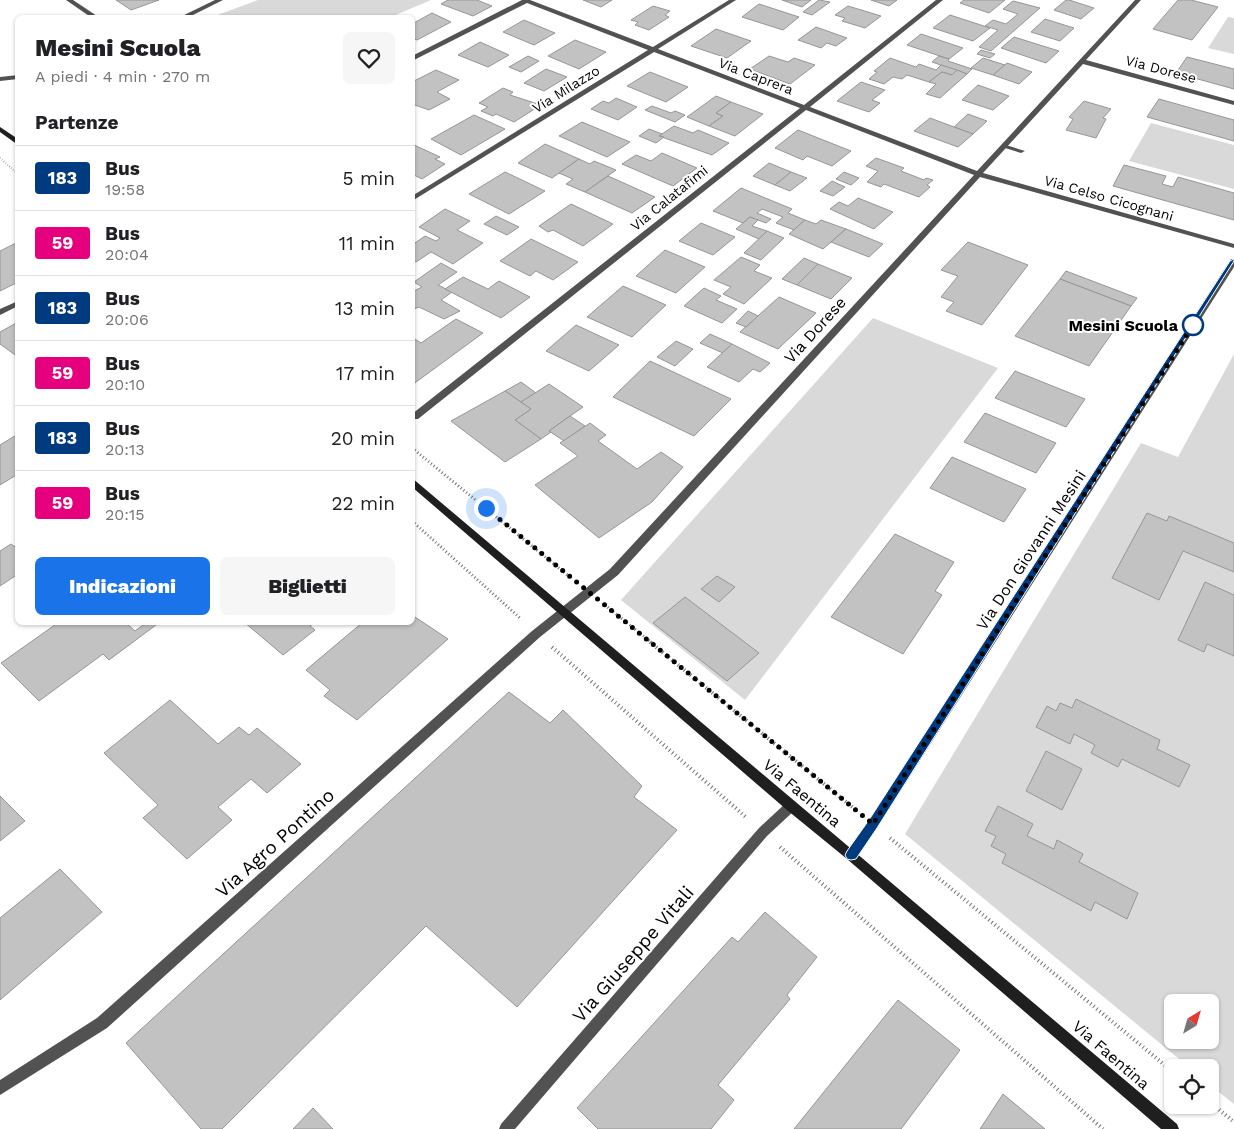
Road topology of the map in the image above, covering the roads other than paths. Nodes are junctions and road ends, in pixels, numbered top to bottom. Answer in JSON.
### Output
{"nodes":[{"id":1,"x":68,"y":0,"type":"edge"},
{"id":2,"x":220,"y":0,"type":"edge"},
{"id":3,"x":526,"y":0,"type":"edge"},
{"id":4,"x":733,"y":0,"type":"edge"},
{"id":5,"x":940,"y":0,"type":"edge"},
{"id":6,"x":1138,"y":0,"type":"edge"},
{"id":7,"x":92,"y":15,"type":"edge"},
{"id":8,"x":188,"y":15,"type":"edge"},
{"id":9,"x":653,"y":50,"type":"junction"},
{"id":10,"x":415,"y":57,"type":"edge"},
{"id":11,"x":1081,"y":61,"type":"junction"},
{"id":12,"x":15,"y":77,"type":"edge"},
{"id":13,"x":0,"y":79,"type":"edge"},
{"id":14,"x":1234,"y":103,"type":"edge"},
{"id":15,"x":804,"y":108,"type":"junction"},
{"id":16,"x":0,"y":129,"type":"edge"},
{"id":17,"x":15,"y":141,"type":"edge"},
{"id":18,"x":1004,"y":146,"type":"junction"},
{"id":19,"x":1021,"y":151,"type":"dead end"},
{"id":20,"x":978,"y":174,"type":"junction"},
{"id":21,"x":415,"y":197,"type":"edge"},
{"id":22,"x":1234,"y":246,"type":"edge"},
{"id":23,"x":1234,"y":261,"type":"edge"},
{"id":24,"x":15,"y":304,"type":"edge"},
{"id":25,"x":0,"y":312,"type":"edge"},
{"id":26,"x":415,"y":416,"type":"edge"},
{"id":27,"x":415,"y":484,"type":"edge"},
{"id":28,"x":564,"y":611,"type":"junction"},
{"id":29,"x":791,"y":806,"type":"junction"},
{"id":30,"x":851,"y":855,"type":"junction"},
{"id":31,"x":0,"y":1088,"type":"edge"},
{"id":32,"x":506,"y":1129,"type":"edge"},
{"id":33,"x":1172,"y":1129,"type":"edge"}],
"edges":[{"from":1,"to":7,"type":"street"},
{"from":2,"to":8,"type":"street"},
{"from":3,"to":9,"type":"street","name":"Via Caprera"},
{"from":3,"to":10,"type":"street"},
{"from":4,"to":9,"type":"street","name":"Via Milazzo"},
{"from":5,"to":15,"type":"street","name":"Via Calatafimi"},
{"from":6,"to":11,"type":"street","name":"Via Dorese"},
{"from":9,"to":15,"type":"street","name":"Via Caprera"},
{"from":9,"to":21,"type":"street","name":"Via Milazzo"},
{"from":11,"to":14,"type":"street","name":"Via Dorese"},
{"from":11,"to":18,"type":"street","name":"Via Dorese"},
{"from":12,"to":13,"type":"street"},
{"from":15,"to":20,"type":"street","name":"Via Caprera"},
{"from":15,"to":26,"type":"street","name":"Via Calatafimi"},
{"from":16,"to":17,"type":"street"},
{"from":18,"to":19,"type":"street"},
{"from":18,"to":20,"type":"street","name":"Via Dorese"},
{"from":20,"to":22,"type":"street","name":"Via Celso Cicognani"},
{"from":20,"to":28,"type":"street","name":"Via Dorese"},
{"from":23,"to":30,"type":"street","name":"Via Don Giovanni Mesini"},
{"from":24,"to":25,"type":"street"},
{"from":27,"to":28,"type":"street","name":"Via Faentina"},
{"from":28,"to":29,"type":"street","name":"Via Faentina"},
{"from":28,"to":31,"type":"street","name":"Via Agro Pontino"},
{"from":29,"to":30,"type":"street","name":"Via Faentina"},
{"from":29,"to":32,"type":"street","name":"Via Giuseppe Vitali"},
{"from":30,"to":33,"type":"street","name":"Via Faentina"}]}
